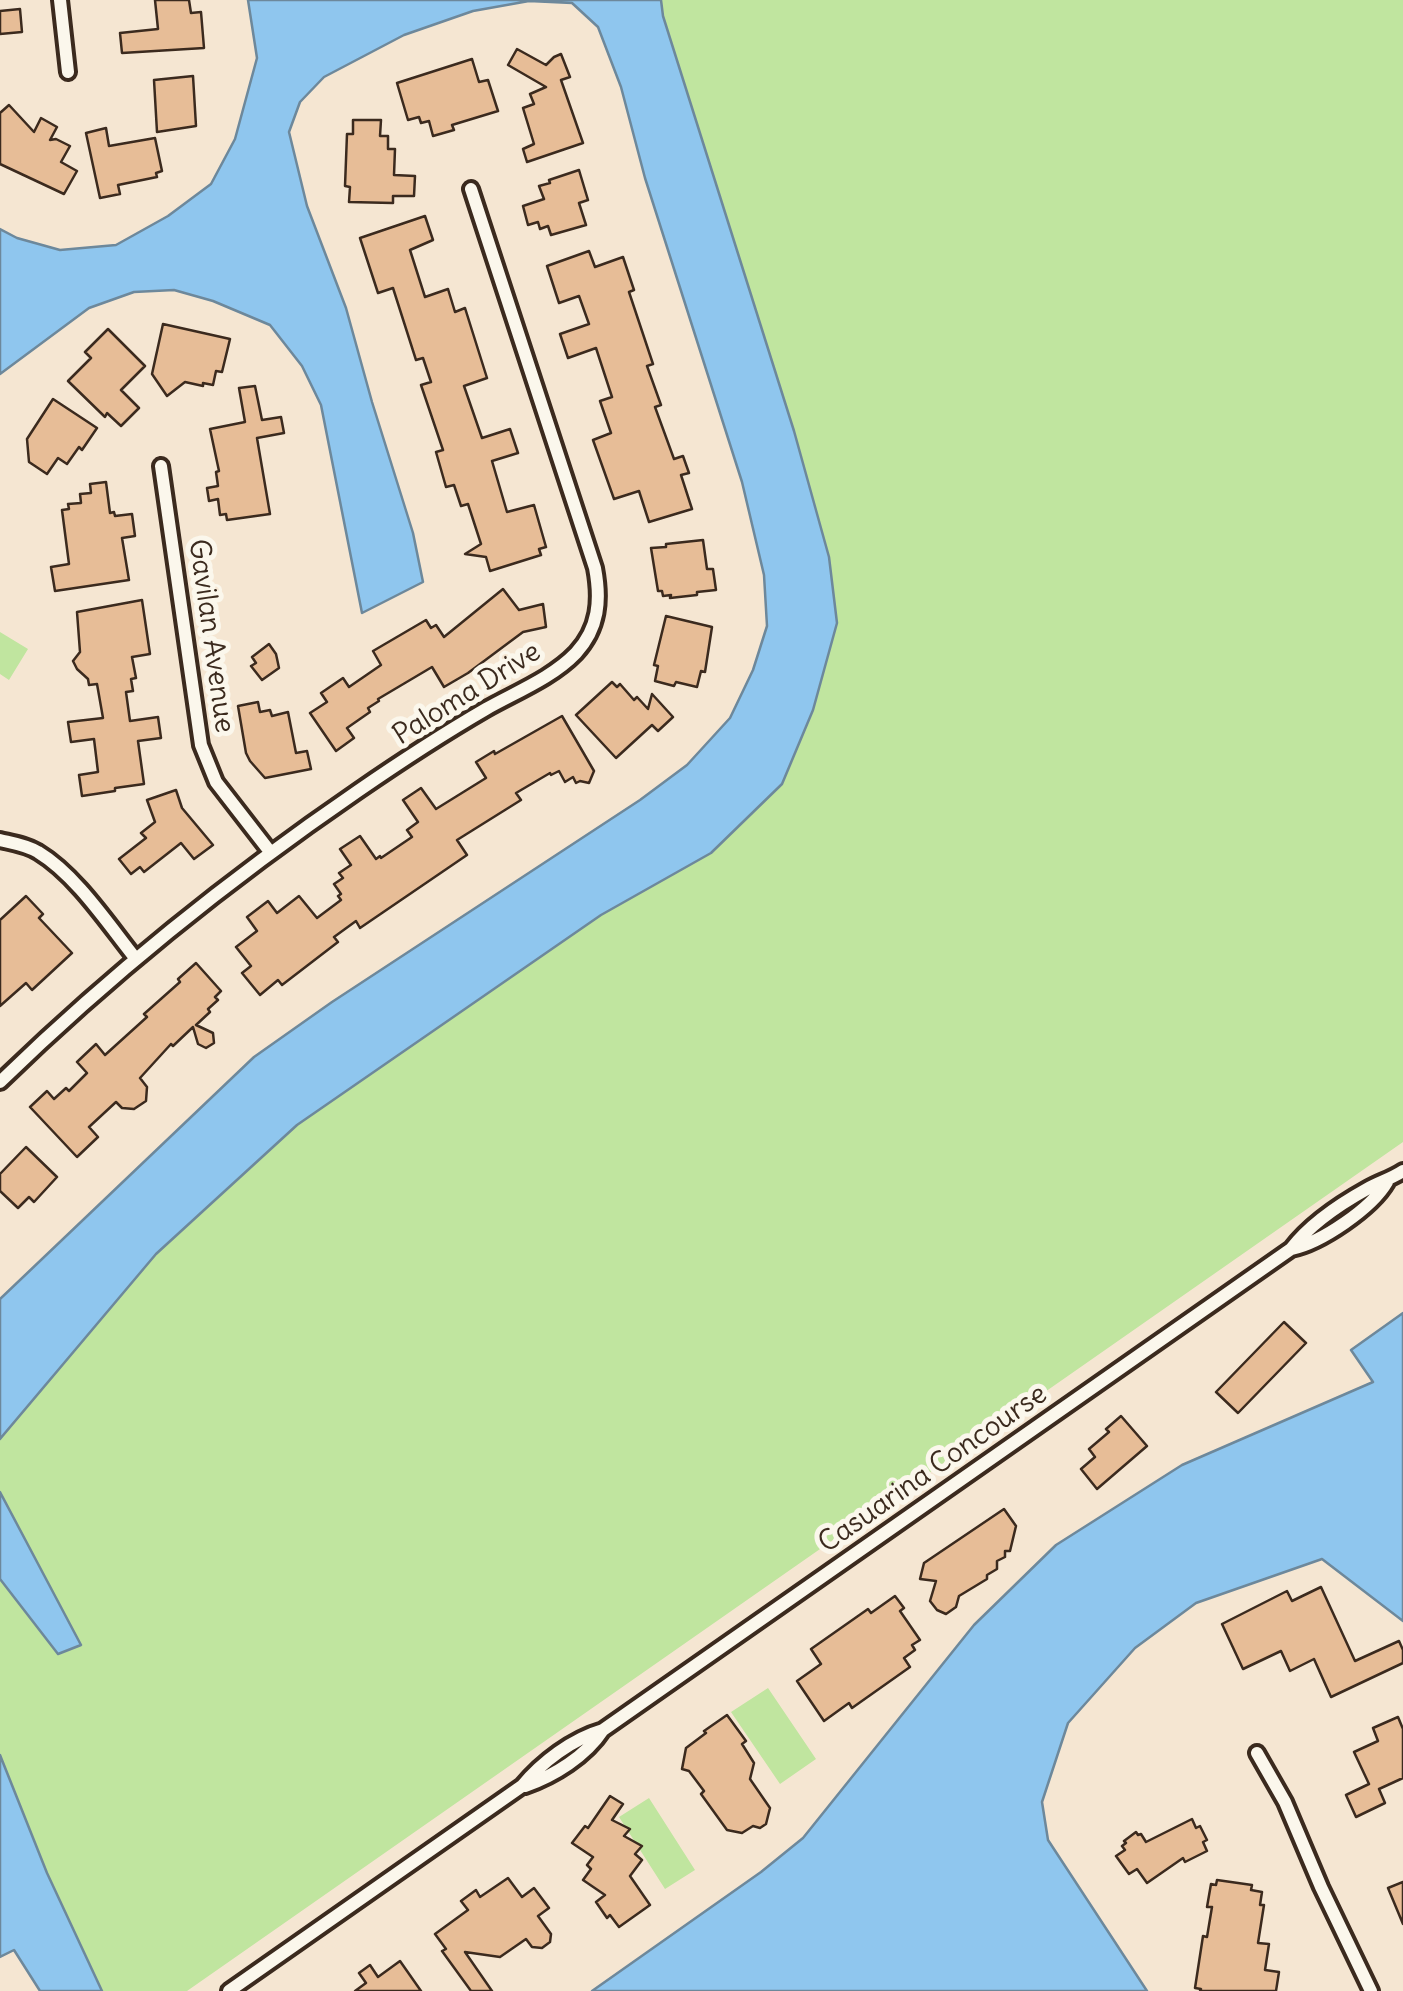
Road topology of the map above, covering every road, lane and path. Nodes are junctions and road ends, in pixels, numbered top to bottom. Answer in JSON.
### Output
{"nodes":[{"id":1,"x":60,"y":0,"type":"edge"},
{"id":2,"x":68,"y":72,"type":"dead end"},
{"id":3,"x":472,"y":188,"type":"dead end"},
{"id":4,"x":161,"y":466,"type":"dead end"},
{"id":5,"x":0,"y":840,"type":"edge"},
{"id":6,"x":271,"y":853,"type":"junction"},
{"id":7,"x":136,"y":959,"type":"junction"},
{"id":8,"x":0,"y":1082,"type":"edge"},
{"id":9,"x":1403,"y":1171,"type":"edge"},
{"id":10,"x":1258,"y":1753,"type":"dead end"},
{"id":11,"x":229,"y":1991,"type":"edge"},
{"id":12,"x":1371,"y":1991,"type":"edge"}],
"edges":[{"from":1,"to":2,"type":"street"},
{"from":3,"to":6,"type":"street","name":"Paloma Drive"},
{"from":4,"to":6,"type":"street","name":"Gavilan Avenue"},
{"from":5,"to":7,"type":"street"},
{"from":6,"to":7,"type":"street","name":"Paloma Drive"},
{"from":7,"to":8,"type":"street","name":"Paloma Drive"},
{"from":9,"to":11,"type":"street","name":"Casuarina Concourse"},
{"from":10,"to":12,"type":"street"}]}
